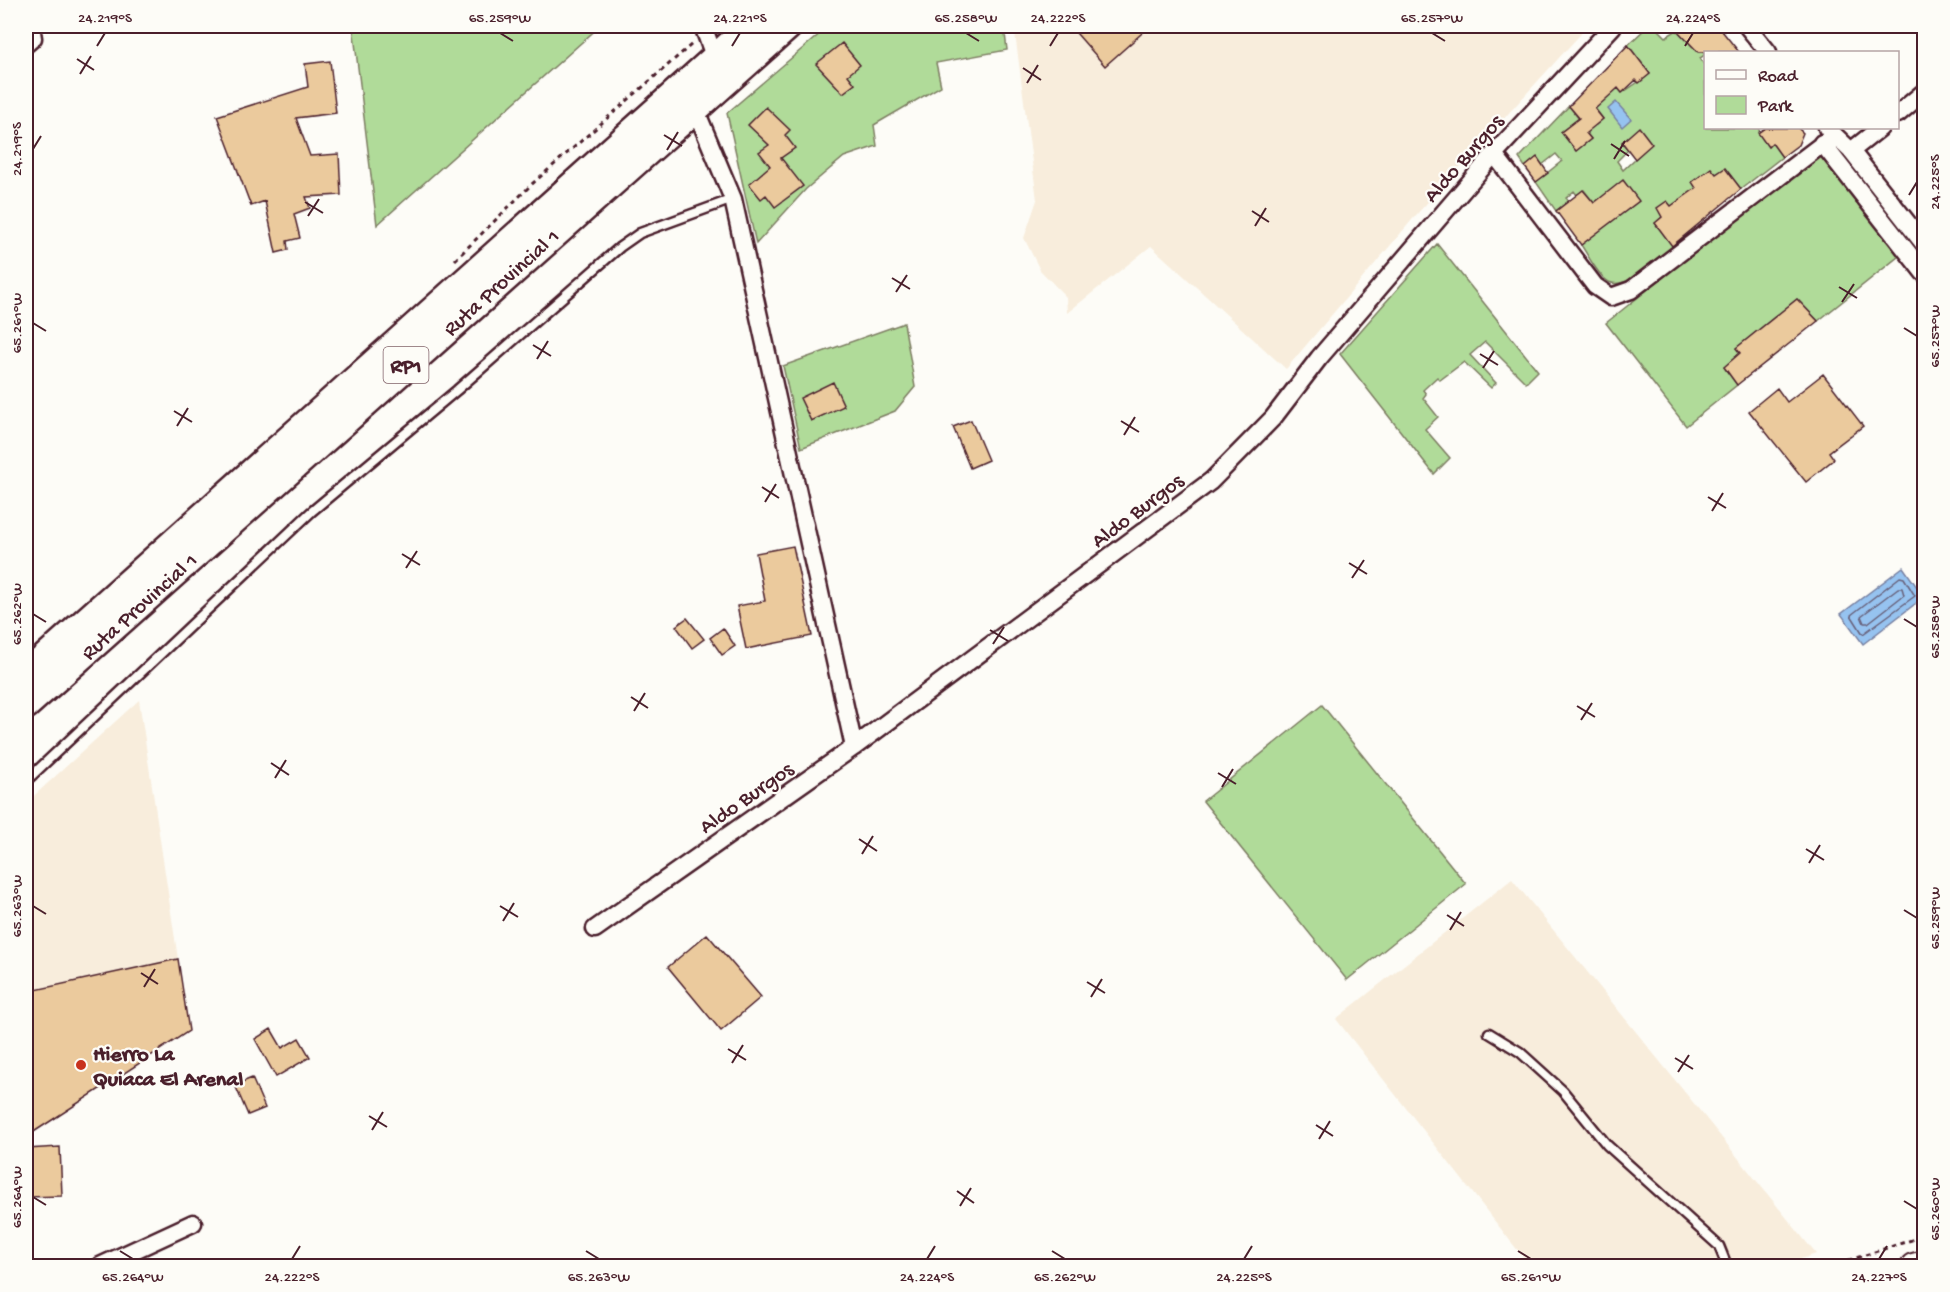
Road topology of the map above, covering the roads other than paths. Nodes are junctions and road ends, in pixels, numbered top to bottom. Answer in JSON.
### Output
{"nodes":[{"id":1,"x":751,"y":26,"type":"edge"},
{"id":2,"x":788,"y":26,"type":"edge"},
{"id":3,"x":1613,"y":26,"type":"edge"},
{"id":4,"x":1747,"y":26,"type":"edge"},
{"id":5,"x":712,"y":49,"type":"edge"},
{"id":6,"x":1767,"y":51,"type":"edge"},
{"id":7,"x":1924,"y":92,"type":"edge"},
{"id":8,"x":689,"y":96,"type":"junction"},
{"id":9,"x":1899,"y":113,"type":"edge"},
{"id":10,"x":1879,"y":129,"type":"edge"},
{"id":11,"x":1827,"y":135,"type":"edge"},
{"id":12,"x":1851,"y":151,"type":"junction"},
{"id":13,"x":1494,"y":154,"type":"junction"},
{"id":14,"x":733,"y":199,"type":"junction"},
{"id":15,"x":1924,"y":244,"type":"edge"},
{"id":16,"x":1924,"y":273,"type":"edge"},
{"id":17,"x":26,"y":675,"type":"edge"},
{"id":18,"x":26,"y":705,"type":"edge"},
{"id":19,"x":854,"y":747,"type":"junction"},
{"id":20,"x":26,"y":781,"type":"edge"},
{"id":21,"x":595,"y":929,"type":"dead end"},
{"id":22,"x":1489,"y":1034,"type":"dead end"},
{"id":23,"x":193,"y":1222,"type":"dead end"},
{"id":24,"x":1924,"y":1263,"type":"edge"},
{"id":25,"x":100,"y":1266,"type":"edge"},
{"id":26,"x":1727,"y":1266,"type":"edge"},
{"id":27,"x":1913,"y":1266,"type":"edge"}],
"edges":[{"from":1,"to":5,"type":"main road","name":"Ruta Provincial 1","number":"RP1"},
{"from":2,"to":5,"type":"main road","name":"Ruta Provincial 1","number":"RP1"},
{"from":3,"to":13,"type":"street","name":"Aldo Burgos"},
{"from":4,"to":6,"type":"street"},
{"from":5,"to":8,"type":"main road","name":"Ruta Provincial 1","number":"RP1"},
{"from":7,"to":9,"type":"street"},
{"from":8,"to":14,"type":"street"},
{"from":8,"to":17,"type":"main road","name":"Ruta Provincial 1","number":"RP1"},
{"from":8,"to":18,"type":"main road","name":"Ruta Provincial 1","number":"RP1"},
{"from":10,"to":12,"type":"street"},
{"from":11,"to":12,"type":"street"},
{"from":11,"to":13,"type":"street"},
{"from":11,"to":16,"type":"street"},
{"from":12,"to":15,"type":"street"},
{"from":13,"to":19,"type":"street","name":"Aldo Burgos"},
{"from":14,"to":19,"type":"street"},
{"from":14,"to":20,"type":"lane"},
{"from":19,"to":21,"type":"street","name":"Aldo Burgos"},
{"from":22,"to":26,"type":"lane"},
{"from":23,"to":25,"type":"street"},
{"from":24,"to":27,"type":"street"}]}
